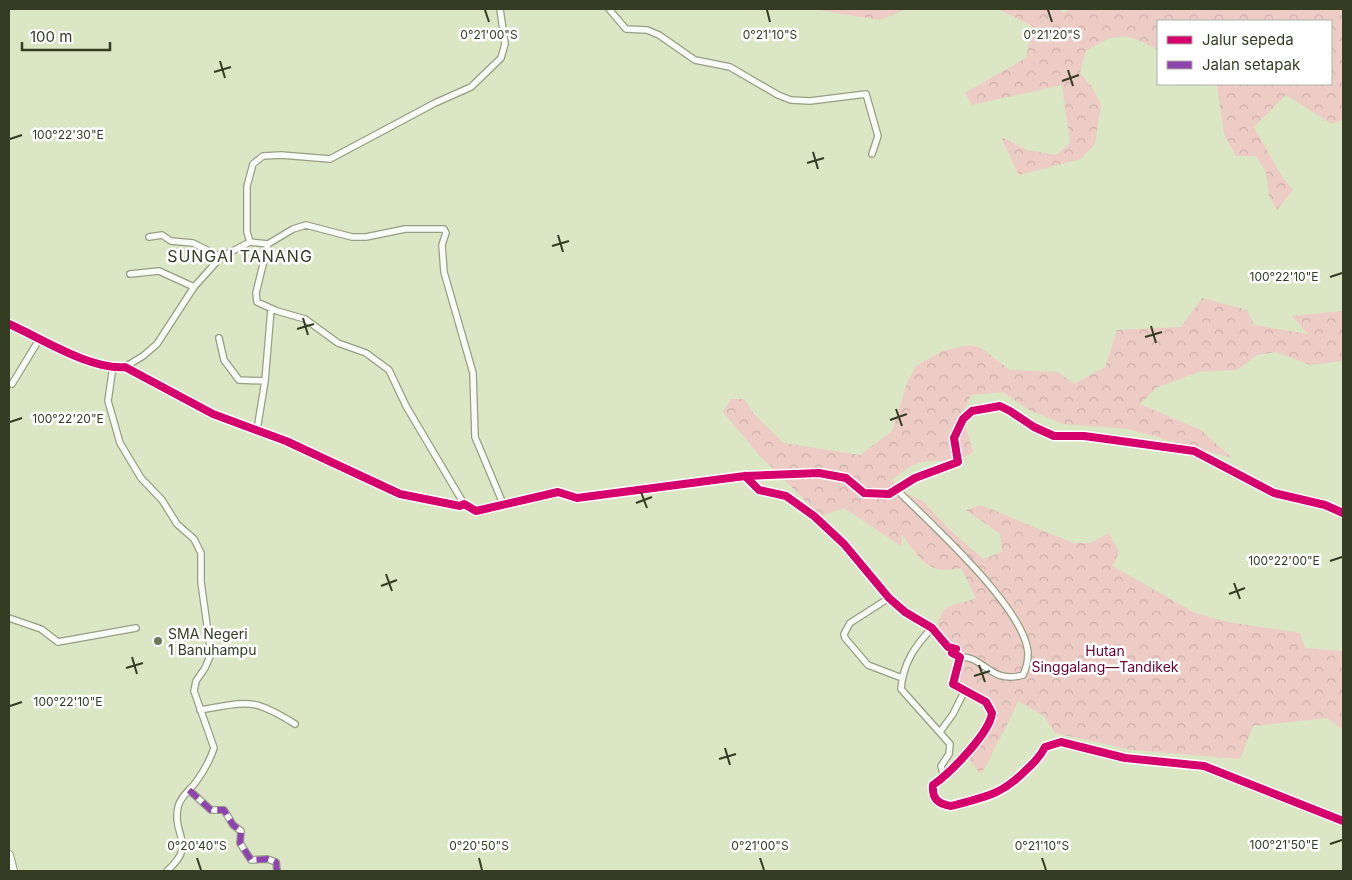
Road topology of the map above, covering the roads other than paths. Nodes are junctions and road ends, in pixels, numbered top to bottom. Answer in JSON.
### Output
{"nodes":[{"id":1,"x":500,"y":9,"type":"edge"},
{"id":2,"x":609,"y":9,"type":"edge"},
{"id":3,"x":872,"y":154,"type":"dead end"},
{"id":4,"x":149,"y":237,"type":"dead end"},
{"id":5,"x":250,"y":242,"type":"junction"},
{"id":6,"x":268,"y":244,"type":"junction"},
{"id":7,"x":221,"y":257,"type":"junction"},
{"id":8,"x":130,"y":274,"type":"dead end"},
{"id":9,"x":194,"y":287,"type":"junction"},
{"id":10,"x":271,"y":309,"type":"junction"},
{"id":11,"x":9,"y":324,"type":"edge"},
{"id":12,"x":40,"y":338,"type":"junction"},
{"id":13,"x":219,"y":338,"type":"dead end"},
{"id":14,"x":113,"y":366,"type":"junction"},
{"id":15,"x":126,"y":367,"type":"junction"},
{"id":16,"x":266,"y":381,"type":"junction"},
{"id":17,"x":12,"y":384,"type":"dead end"},
{"id":18,"x":257,"y":430,"type":"junction"},
{"id":19,"x":745,"y":476,"type":"junction"},
{"id":20,"x":898,"y":491,"type":"junction"},
{"id":21,"x":464,"y":504,"type":"junction"},
{"id":22,"x":504,"y":506,"type":"junction"},
{"id":23,"x":1343,"y":512,"type":"edge"},
{"id":24,"x":889,"y":598,"type":"junction"},
{"id":25,"x":9,"y":618,"type":"edge"},
{"id":26,"x":136,"y":628,"type":"dead end"},
{"id":27,"x":932,"y":628,"type":"junction"},
{"id":28,"x":960,"y":657,"type":"junction"},
{"id":29,"x":902,"y":678,"type":"junction"},
{"id":30,"x":964,"y":692,"type":"junction"},
{"id":31,"x":200,"y":710,"type":"junction"},
{"id":32,"x":295,"y":724,"type":"dead end"},
{"id":33,"x":940,"y":732,"type":"junction"},
{"id":34,"x":944,"y":778,"type":"junction"},
{"id":35,"x":189,"y":790,"type":"junction"},
{"id":36,"x":1343,"y":821,"type":"edge"},
{"id":37,"x":9,"y":855,"type":"edge"},
{"id":38,"x":13,"y":871,"type":"edge"},
{"id":39,"x":167,"y":871,"type":"edge"},
{"id":40,"x":278,"y":871,"type":"edge"}],
"edges":[{"from":1,"to":5,"type":"street"},
{"from":2,"to":3,"type":"street"},
{"from":4,"to":7,"type":"street"},
{"from":5,"to":6,"type":"street"},
{"from":5,"to":7,"type":"street"},
{"from":6,"to":10,"type":"street"},
{"from":6,"to":22,"type":"street"},
{"from":7,"to":9,"type":"street"},
{"from":8,"to":9,"type":"street"},
{"from":9,"to":15,"type":"street"},
{"from":10,"to":16,"type":"street"},
{"from":10,"to":21,"type":"street"},
{"from":11,"to":12,"type":"street"},
{"from":12,"to":14,"type":"street"},
{"from":12,"to":17,"type":"street"},
{"from":13,"to":16,"type":"street"},
{"from":14,"to":15,"type":"street"},
{"from":14,"to":31,"type":"street"},
{"from":15,"to":18,"type":"street"},
{"from":16,"to":18,"type":"street"},
{"from":18,"to":21,"type":"street"},
{"from":19,"to":20,"type":"street"},
{"from":19,"to":22,"type":"street"},
{"from":19,"to":24,"type":"street"},
{"from":20,"to":23,"type":"street"},
{"from":20,"to":28,"type":"street"},
{"from":21,"to":22,"type":"street"},
{"from":24,"to":27,"type":"street"},
{"from":24,"to":29,"type":"street"},
{"from":25,"to":26,"type":"street"},
{"from":27,"to":28,"type":"street"},
{"from":27,"to":29,"type":"street"},
{"from":28,"to":30,"type":"street"},
{"from":29,"to":33,"type":"street"},
{"from":30,"to":33,"type":"street"},
{"from":30,"to":34,"type":"street"},
{"from":31,"to":32,"type":"street"},
{"from":31,"to":35,"type":"street"},
{"from":33,"to":34,"type":"street"},
{"from":34,"to":36,"type":"street"},
{"from":35,"to":39,"type":"street"},
{"from":35,"to":40,"type":"street"},
{"from":37,"to":38,"type":"main road"}]}
